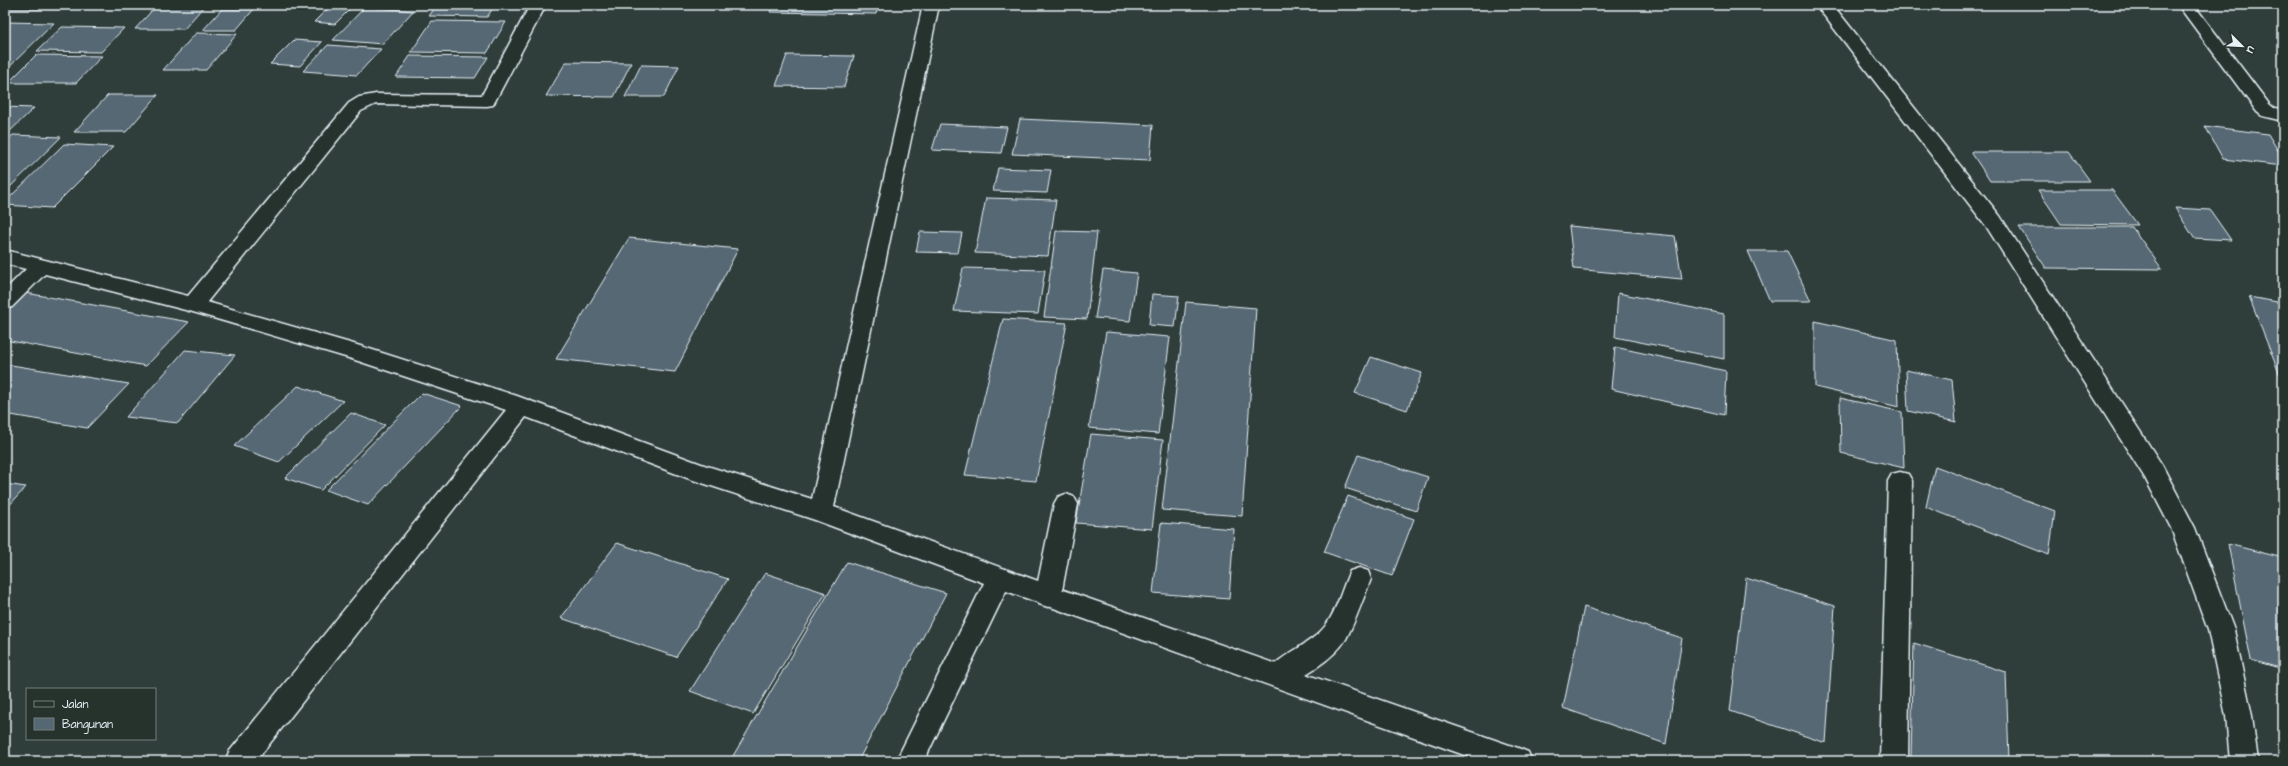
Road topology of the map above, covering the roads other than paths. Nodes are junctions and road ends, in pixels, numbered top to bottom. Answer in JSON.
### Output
{"nodes":[{"id":1,"x":538,"y":5,"type":"edge"},
{"id":2,"x":931,"y":5,"type":"edge"},
{"id":3,"x":1824,"y":5,"type":"edge"},
{"id":4,"x":2186,"y":5,"type":"edge"},
{"id":5,"x":2283,"y":115,"type":"edge"},
{"id":6,"x":5,"y":257,"type":"edge"},
{"id":7,"x":42,"y":265,"type":"junction"},
{"id":8,"x":5,"y":302,"type":"edge"},
{"id":9,"x":193,"y":305,"type":"junction"},
{"id":10,"x":521,"y":407,"type":"junction"},
{"id":11,"x":1900,"y":481,"type":"dead end"},
{"id":12,"x":1066,"y":504,"type":"dead end"},
{"id":13,"x":821,"y":512,"type":"junction"},
{"id":14,"x":1000,"y":577,"type":"junction"},
{"id":15,"x":1359,"y":579,"type":"dead end"},
{"id":16,"x":1048,"y":596,"type":"junction"},
{"id":17,"x":1279,"y":675,"type":"junction"},
{"id":18,"x":240,"y":761,"type":"edge"},
{"id":19,"x":910,"y":761,"type":"edge"},
{"id":20,"x":1518,"y":761,"type":"edge"},
{"id":21,"x":1894,"y":761,"type":"edge"},
{"id":22,"x":2244,"y":761,"type":"edge"}],
"edges":[{"from":1,"to":9,"type":"street"},
{"from":2,"to":13,"type":"street"},
{"from":3,"to":22,"type":"street"},
{"from":4,"to":5,"type":"street"},
{"from":6,"to":7,"type":"street"},
{"from":7,"to":8,"type":"street"},
{"from":7,"to":9,"type":"street"},
{"from":9,"to":10,"type":"street"},
{"from":10,"to":13,"type":"street"},
{"from":10,"to":18,"type":"street"},
{"from":11,"to":21,"type":"street"},
{"from":12,"to":16,"type":"street"},
{"from":13,"to":14,"type":"street"},
{"from":14,"to":16,"type":"street"},
{"from":14,"to":19,"type":"street"},
{"from":15,"to":17,"type":"street"},
{"from":16,"to":17,"type":"street"},
{"from":17,"to":20,"type":"street"}]}
